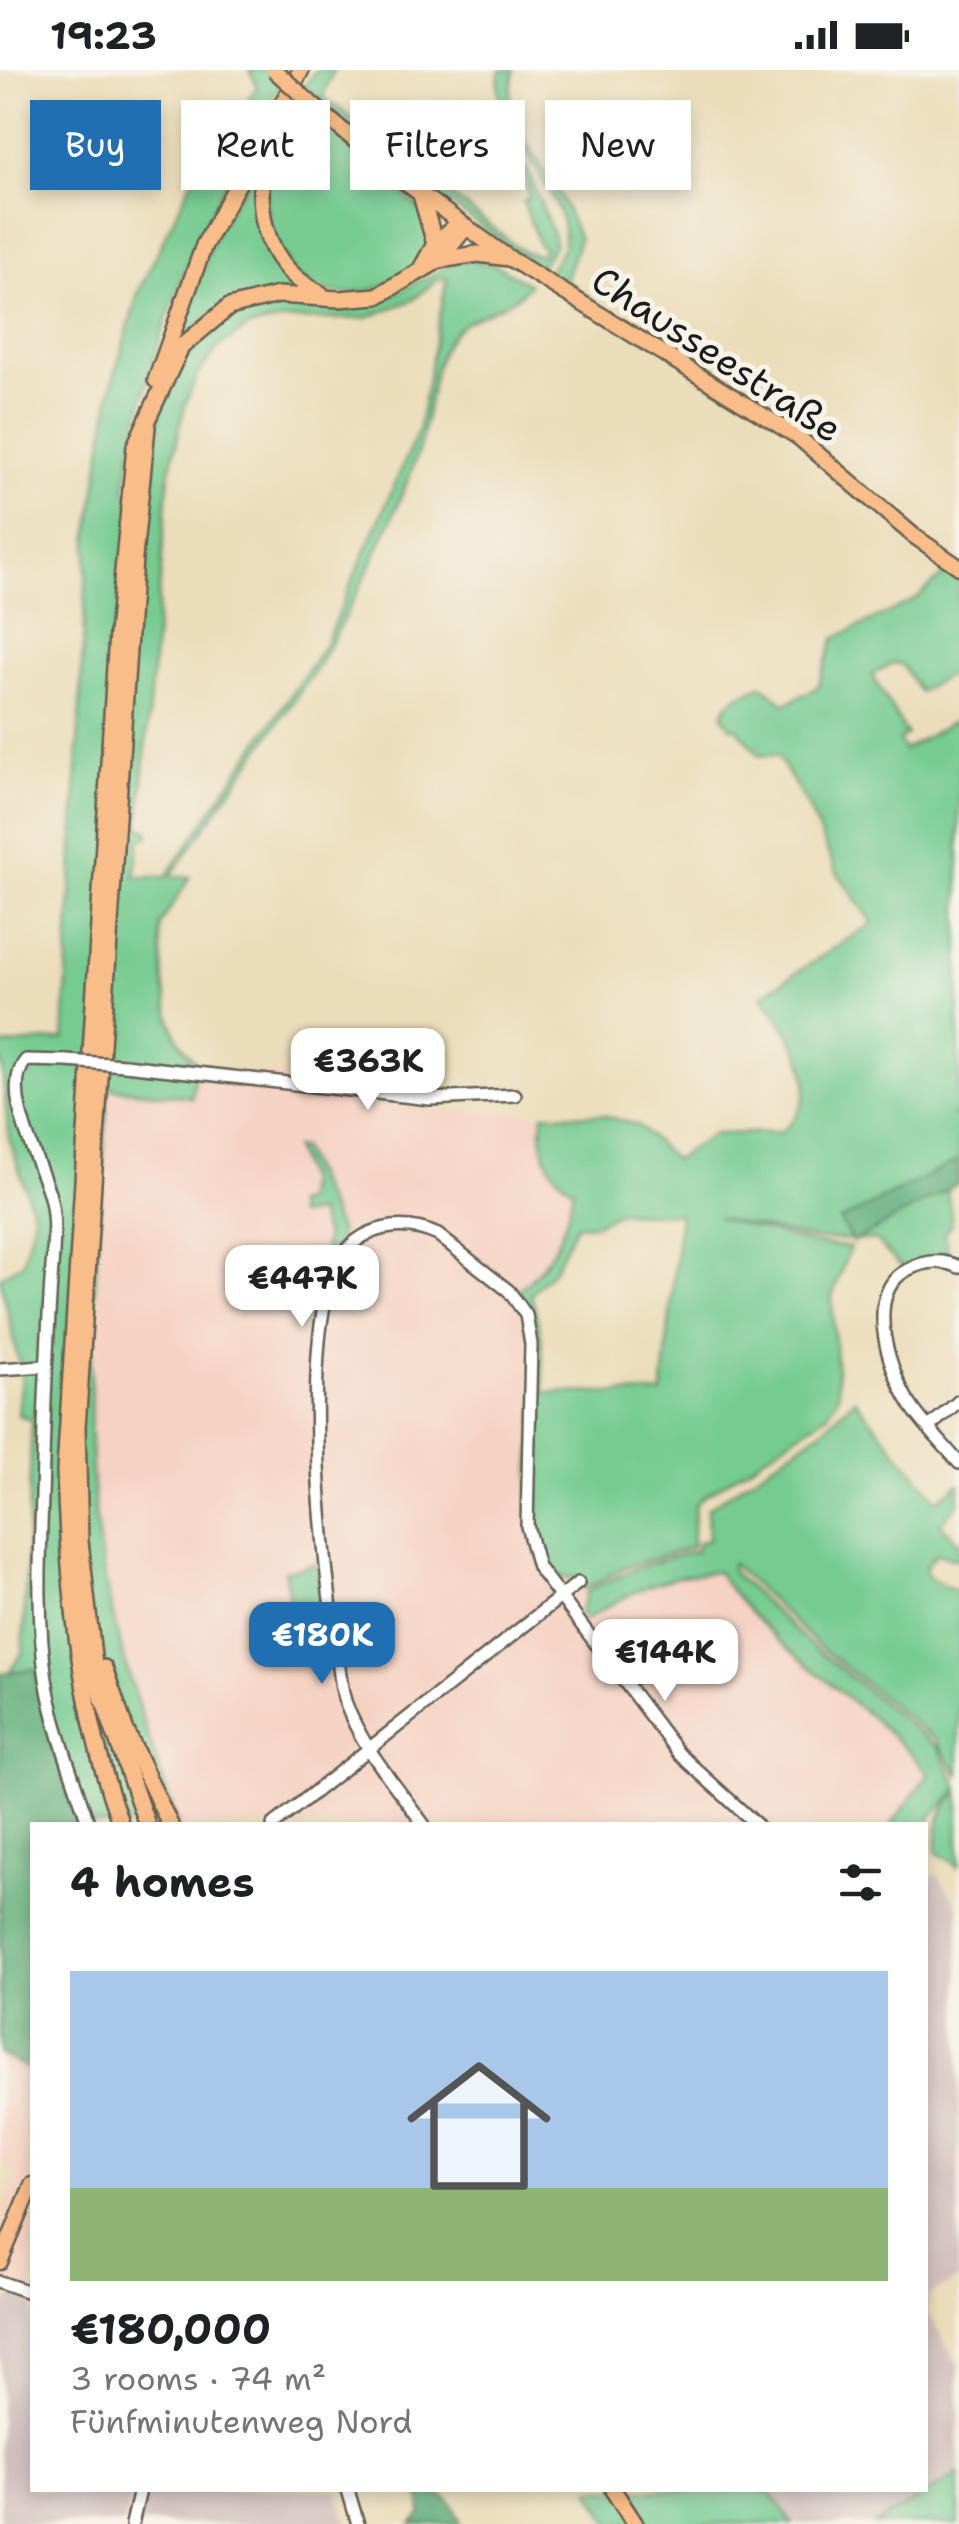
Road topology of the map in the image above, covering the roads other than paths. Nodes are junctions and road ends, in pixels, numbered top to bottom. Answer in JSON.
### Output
{"nodes":[{"id":1,"x":274,"y":70,"type":"edge"},
{"id":2,"x":301,"y":70,"type":"edge"},
{"id":3,"x":283,"y":100,"type":"edge"},
{"id":4,"x":231,"y":190,"type":"edge"},
{"id":5,"x":260,"y":190,"type":"edge"},
{"id":6,"x":421,"y":195,"type":"junction"},
{"id":7,"x":462,"y":226,"type":"junction"},
{"id":8,"x":437,"y":252,"type":"junction"},
{"id":9,"x":508,"y":258,"type":"junction"},
{"id":10,"x":328,"y":298,"type":"junction"},
{"id":11,"x":148,"y":414,"type":"junction"},
{"id":12,"x":959,"y":567,"type":"edge"},
{"id":13,"x":515,"y":1095,"type":"dead end"},
{"id":14,"x":959,"y":1268,"type":"edge"},
{"id":15,"x":45,"y":1366,"type":"junction"},
{"id":16,"x":0,"y":1369,"type":"edge"},
{"id":17,"x":959,"y":1401,"type":"edge"},
{"id":18,"x":929,"y":1427,"type":"junction"},
{"id":19,"x":959,"y":1463,"type":"edge"},
{"id":20,"x":73,"y":1584,"type":"junction"},
{"id":21,"x":578,"y":1584,"type":"dead end"},
{"id":22,"x":558,"y":1599,"type":"junction"},
{"id":23,"x":92,"y":1634,"type":"junction"},
{"id":24,"x":95,"y":1674,"type":"junction"},
{"id":25,"x":371,"y":1749,"type":"junction"},
{"id":26,"x":88,"y":1822,"type":"edge"},
{"id":27,"x":119,"y":1822,"type":"edge"},
{"id":28,"x":146,"y":1822,"type":"edge"},
{"id":29,"x":169,"y":1822,"type":"edge"},
{"id":30,"x":277,"y":1822,"type":"edge"},
{"id":31,"x":422,"y":1822,"type":"edge"},
{"id":32,"x":754,"y":1822,"type":"edge"},
{"id":33,"x":30,"y":2190,"type":"edge"},
{"id":34,"x":0,"y":2262,"type":"edge"},
{"id":35,"x":0,"y":2282,"type":"edge"},
{"id":36,"x":30,"y":2292,"type":"edge"},
{"id":37,"x":140,"y":2492,"type":"edge"},
{"id":38,"x":349,"y":2492,"type":"edge"},
{"id":39,"x":614,"y":2492,"type":"edge"},
{"id":40,"x":132,"y":2524,"type":"edge"},
{"id":41,"x":358,"y":2524,"type":"edge"},
{"id":42,"x":634,"y":2524,"type":"edge"}],
"edges":[{"from":1,"to":6,"type":"main road","name":"Chausseestraße","bridge":true},
{"from":2,"to":3,"type":"highway"},
{"from":4,"to":11,"type":"highway"},
{"from":5,"to":10,"type":"highway"},
{"from":6,"to":7,"type":"main road","name":"Chausseestraße"},
{"from":6,"to":8,"type":"highway"},
{"from":7,"to":8,"type":"highway"},
{"from":7,"to":9,"type":"main road","name":"Chausseestraße"},
{"from":8,"to":9,"type":"highway"},
{"from":8,"to":10,"type":"highway"},
{"from":9,"to":12,"type":"main road","name":"Chausseestraße"},
{"from":10,"to":11,"type":"highway"},
{"from":11,"to":20,"type":"highway"},
{"from":11,"to":23,"type":"highway"},
{"from":13,"to":15,"type":"street","bridge":true},
{"from":14,"to":18,"type":"street"},
{"from":15,"to":16,"type":"street"},
{"from":15,"to":26,"type":"street"},
{"from":17,"to":18,"type":"street"},
{"from":18,"to":19,"type":"street"},
{"from":20,"to":24,"type":"highway"},
{"from":20,"to":27,"type":"highway"},
{"from":21,"to":22,"type":"street"},
{"from":22,"to":25,"type":"street"},
{"from":22,"to":25,"type":"street"},
{"from":22,"to":32,"type":"street"},
{"from":23,"to":24,"type":"highway"},
{"from":23,"to":29,"type":"highway"},
{"from":24,"to":28,"type":"highway"},
{"from":25,"to":30,"type":"street"},
{"from":25,"to":31,"type":"street"},
{"from":33,"to":34,"type":"main road"},
{"from":35,"to":36,"type":"street"},
{"from":37,"to":40,"type":"street"},
{"from":38,"to":41,"type":"street"},
{"from":39,"to":42,"type":"highway"}]}
